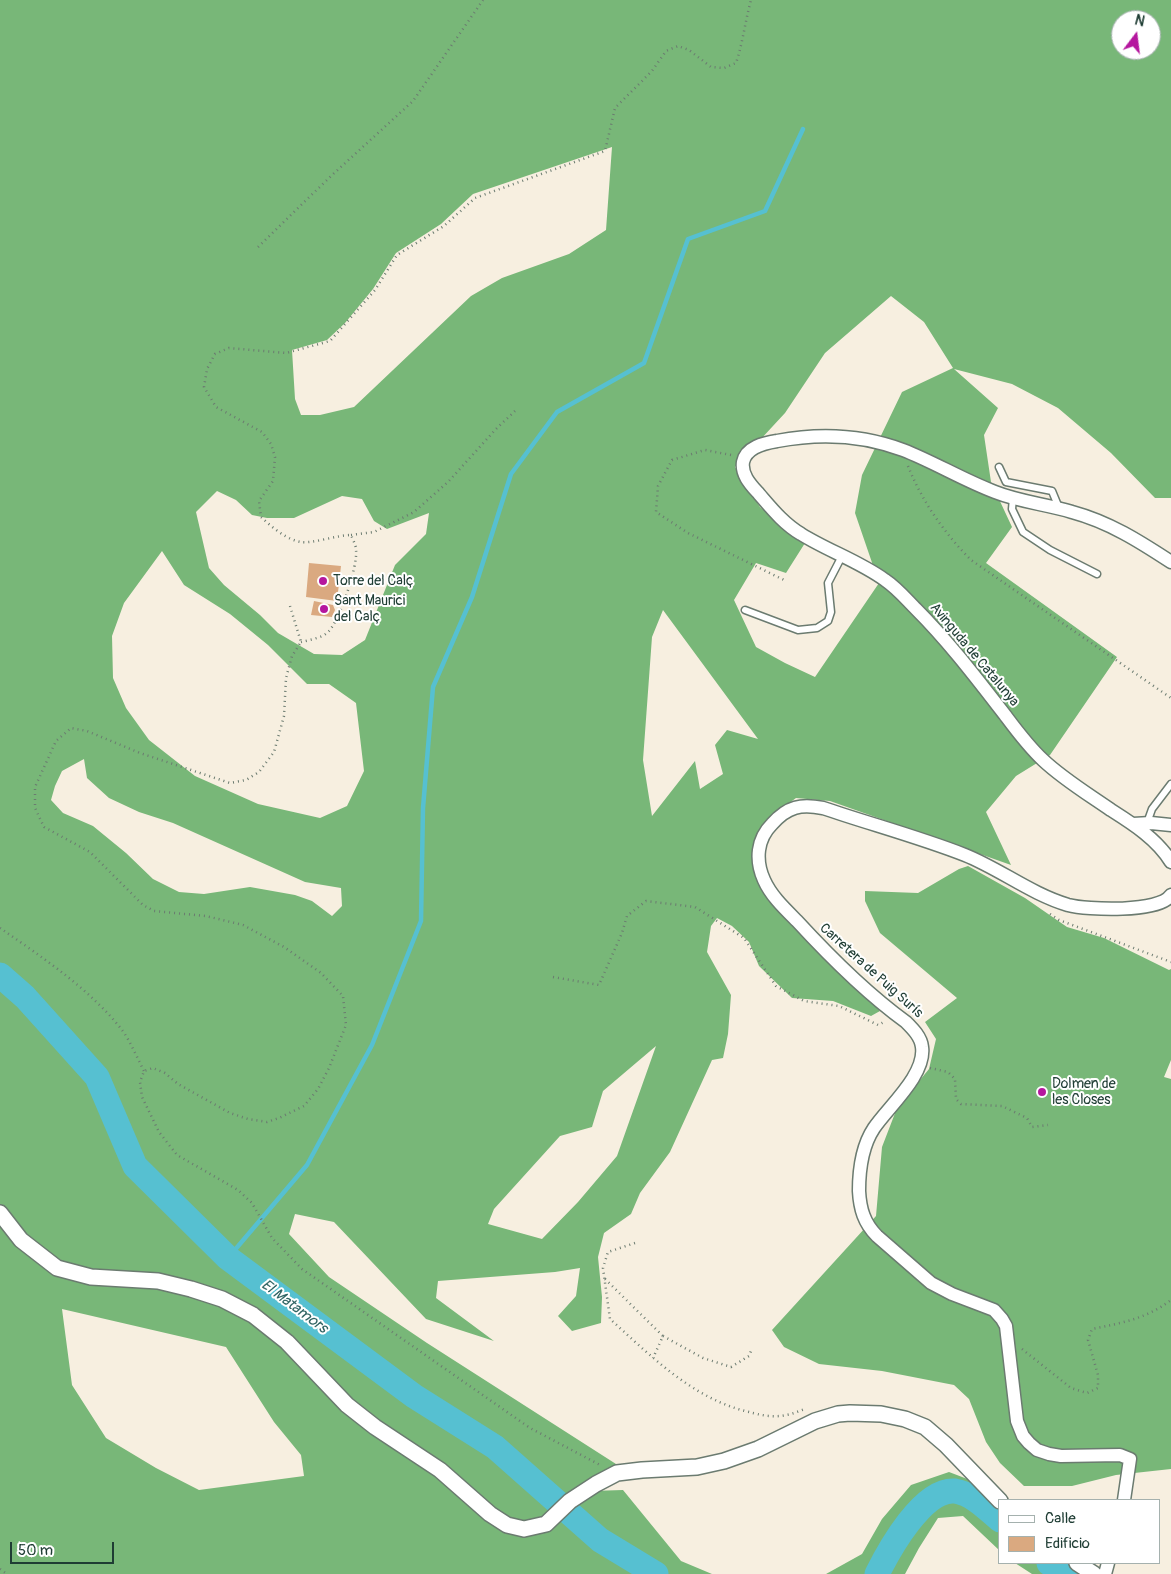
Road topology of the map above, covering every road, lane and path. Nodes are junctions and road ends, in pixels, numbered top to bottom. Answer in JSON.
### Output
{"nodes":[{"id":1,"x":482,"y":0,"type":"edge"},
{"id":2,"x":750,"y":0,"type":"edge"},
{"id":3,"x":258,"y":247,"type":"dead end"},
{"id":4,"x":515,"y":411,"type":"dead end"},
{"id":5,"x":904,"y":450,"type":"junction"},
{"id":6,"x":745,"y":457,"type":"junction"},
{"id":7,"x":999,"y":467,"type":"dead end"},
{"id":8,"x":1013,"y":498,"type":"junction"},
{"id":9,"x":1059,"y":508,"type":"junction"},
{"id":10,"x":351,"y":535,"type":"junction"},
{"id":11,"x":842,"y":556,"type":"junction"},
{"id":12,"x":1171,"y":562,"type":"edge"},
{"id":13,"x":1097,"y":574,"type":"dead end"},
{"id":14,"x":784,"y":580,"type":"dead end"},
{"id":15,"x":290,"y":606,"type":"dead end"},
{"id":16,"x":745,"y":610,"type":"dead end"},
{"id":17,"x":301,"y":642,"type":"junction"},
{"id":18,"x":1171,"y":698,"type":"edge"},
{"id":19,"x":1171,"y":784,"type":"edge"},
{"id":20,"x":1147,"y":823,"type":"junction"},
{"id":21,"x":1133,"y":824,"type":"junction"},
{"id":22,"x":1171,"y":825,"type":"edge"},
{"id":23,"x":1171,"y":862,"type":"edge"},
{"id":24,"x":1171,"y":895,"type":"edge"},
{"id":25,"x":1043,"y":909,"type":"dead end"},
{"id":26,"x":0,"y":928,"type":"edge"},
{"id":27,"x":1171,"y":962,"type":"edge"},
{"id":28,"x":552,"y":977,"type":"dead end"},
{"id":29,"x":896,"y":1014,"type":"junction"},
{"id":30,"x":919,"y":1065,"type":"junction"},
{"id":31,"x":144,"y":1071,"type":"junction"},
{"id":32,"x":1048,"y":1125,"type":"dead end"},
{"id":33,"x":0,"y":1213,"type":"edge"},
{"id":34,"x":635,"y":1243,"type":"dead end"},
{"id":35,"x":605,"y":1279,"type":"junction"},
{"id":36,"x":1171,"y":1300,"type":"edge"},
{"id":37,"x":663,"y":1336,"type":"junction"},
{"id":38,"x":1009,"y":1343,"type":"junction"},
{"id":39,"x":751,"y":1351,"type":"dead end"},
{"id":40,"x":653,"y":1358,"type":"junction"},
{"id":41,"x":810,"y":1407,"type":"dead end"},
{"id":42,"x":616,"y":1474,"type":"junction"},
{"id":43,"x":1124,"y":1499,"type":"edge"},
{"id":44,"x":998,"y":1500,"type":"edge"},
{"id":45,"x":1079,"y":1564,"type":"edge"},
{"id":46,"x":0,"y":1569,"type":"edge"},
{"id":47,"x":7,"y":1574,"type":"edge"},
{"id":48,"x":1094,"y":1574,"type":"edge"}],
"edges":[{"from":1,"to":3,"type":"path"},
{"from":2,"to":10,"type":"path"},
{"from":4,"to":10,"type":"path"},
{"from":5,"to":6,"type":"street"},
{"from":5,"to":8,"type":"street"},
{"from":5,"to":18,"type":"path"},
{"from":6,"to":11,"type":"street","name":"Avinguda de Catalunya"},
{"from":6,"to":14,"type":"path"},
{"from":7,"to":9,"type":"lane"},
{"from":8,"to":9,"type":"street"},
{"from":8,"to":13,"type":"lane"},
{"from":9,"to":12,"type":"street"},
{"from":10,"to":17,"type":"path"},
{"from":11,"to":16,"type":"lane"},
{"from":11,"to":21,"type":"street","name":"Avinguda de Catalunya"},
{"from":15,"to":17,"type":"path"},
{"from":17,"to":31,"type":"path"},
{"from":19,"to":20,"type":"lane"},
{"from":20,"to":21,"type":"street"},
{"from":20,"to":22,"type":"street"},
{"from":21,"to":23,"type":"street","name":"Avinguda de Catalunya"},
{"from":24,"to":29,"type":"street","name":"Carretera de Puig Surís"},
{"from":25,"to":27,"type":"path"},
{"from":26,"to":31,"type":"path"},
{"from":28,"to":29,"type":"path"},
{"from":29,"to":30,"type":"street","name":"Carretera de Puig Surís"},
{"from":30,"to":32,"type":"path"},
{"from":30,"to":38,"type":"street","name":"Carretera de Puig Surís"},
{"from":31,"to":42,"type":"path"},
{"from":33,"to":42,"type":"street"},
{"from":34,"to":35,"type":"path"},
{"from":35,"to":37,"type":"path"},
{"from":35,"to":40,"type":"path"},
{"from":36,"to":38,"type":"path"},
{"from":37,"to":39,"type":"path"},
{"from":37,"to":40,"type":"path"},
{"from":38,"to":43,"type":"street","name":"Carretera de Puig Surís"},
{"from":40,"to":41,"type":"path"},
{"from":42,"to":44,"type":"street"},
{"from":45,"to":48,"type":"street"},
{"from":46,"to":47,"type":"path"}]}
